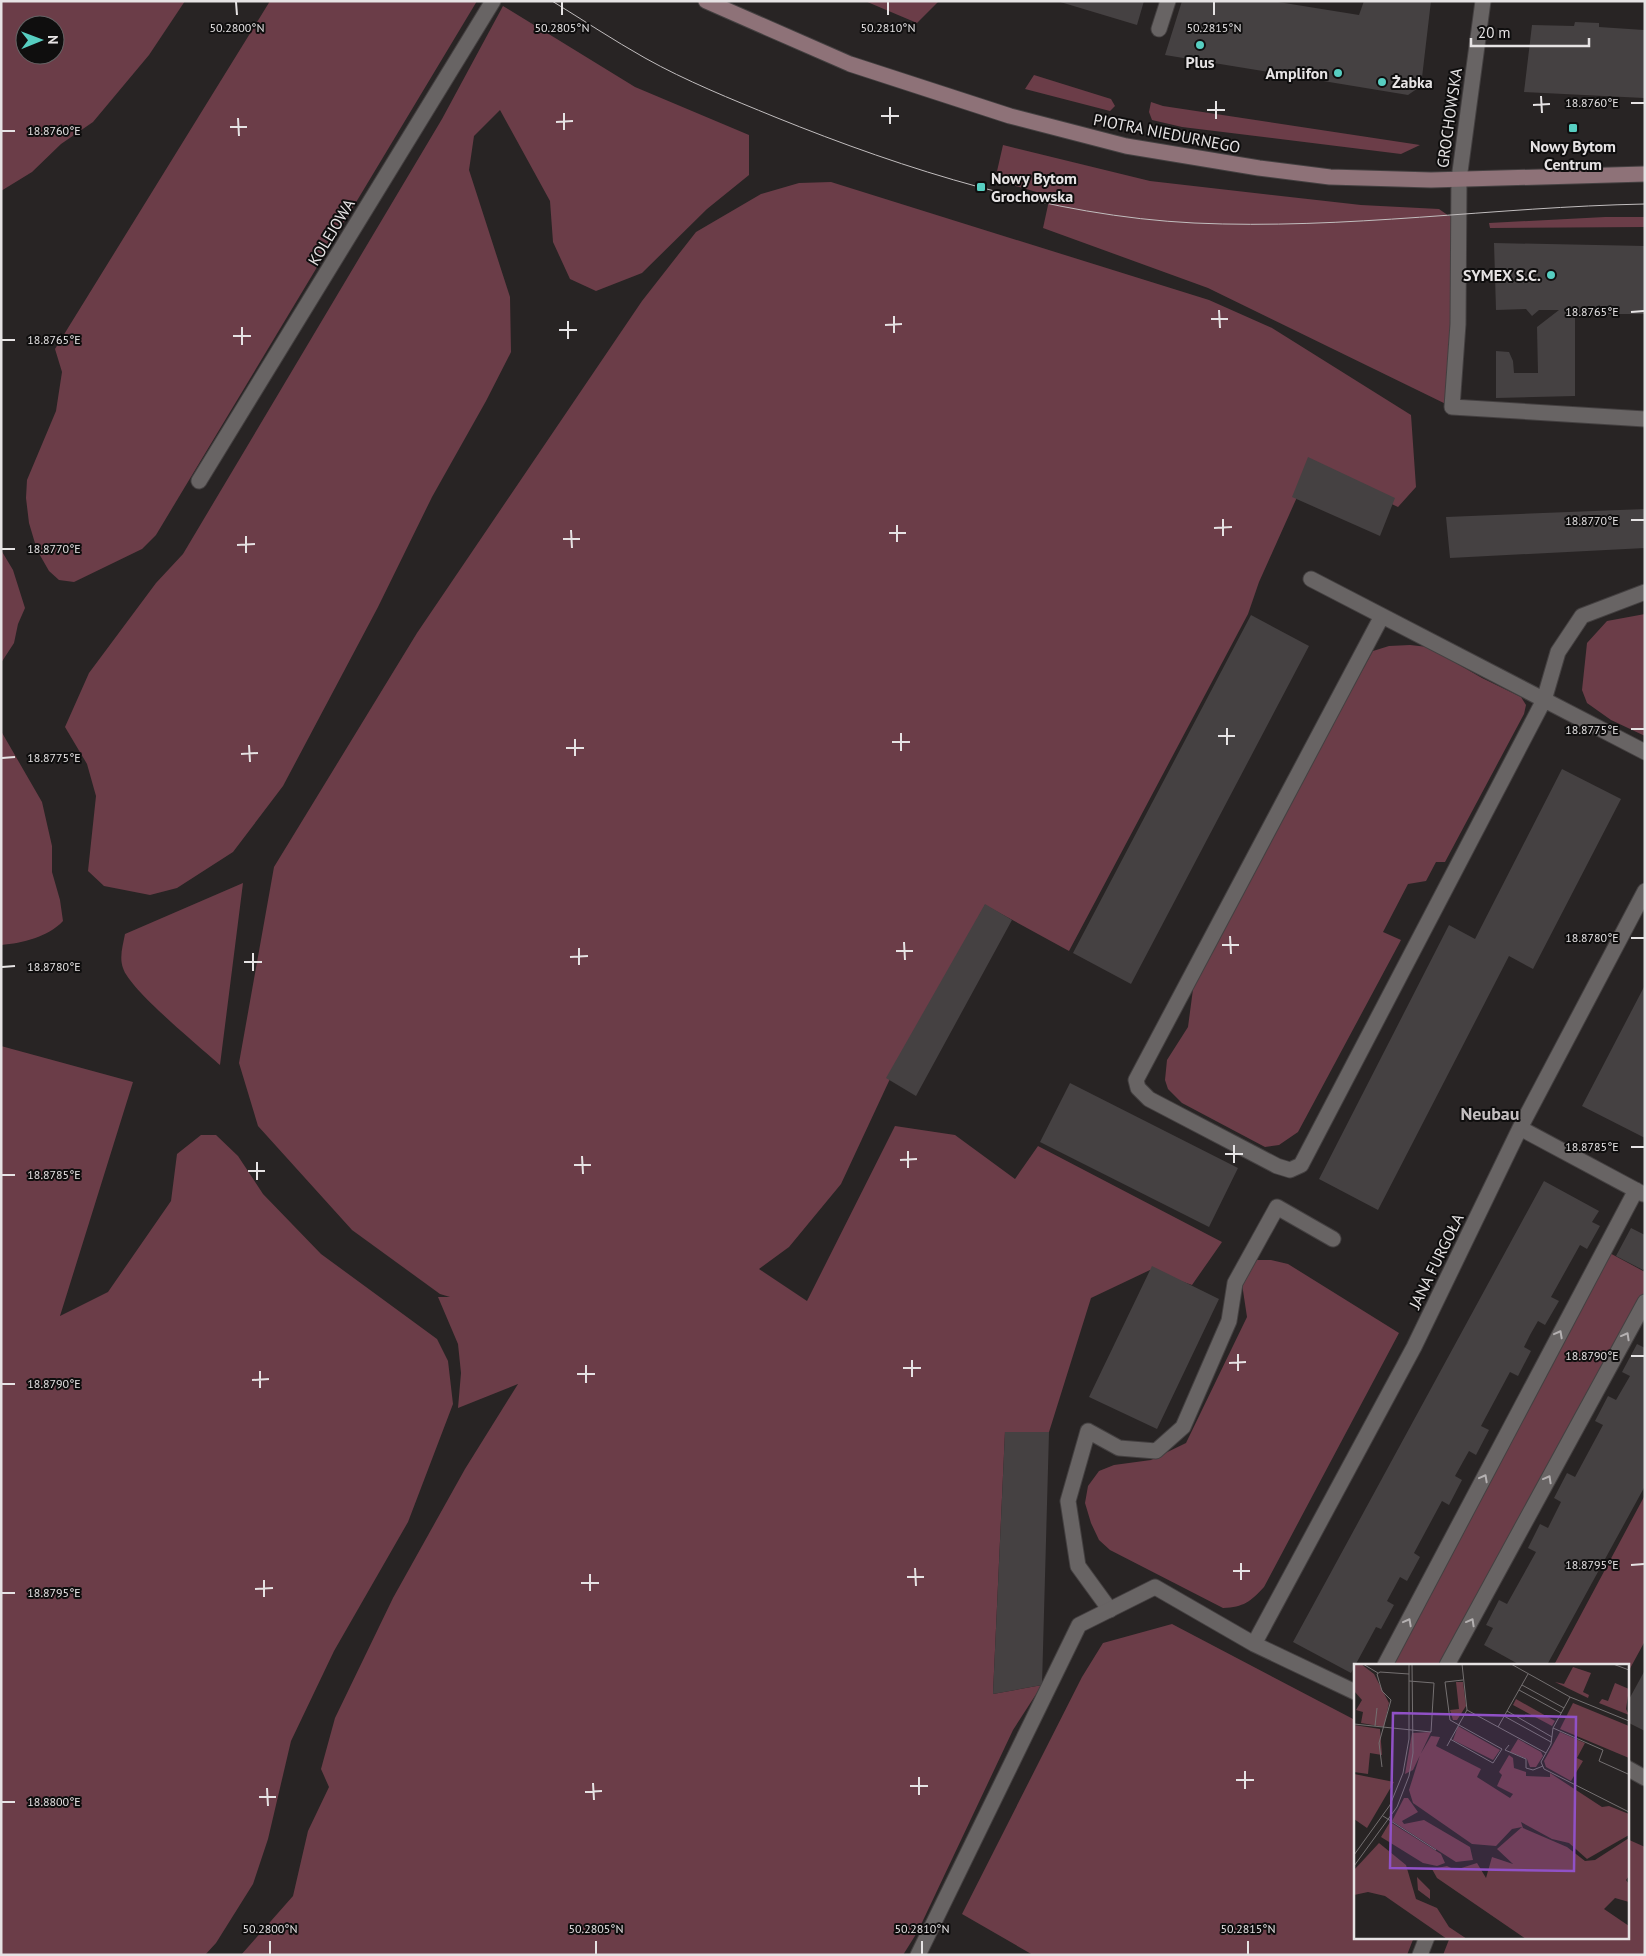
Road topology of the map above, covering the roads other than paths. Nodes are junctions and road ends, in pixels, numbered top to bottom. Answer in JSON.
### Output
{"nodes":[{"id":1,"x":492,"y":1,"type":"edge"},
{"id":2,"x":706,"y":1,"type":"edge"},
{"id":3,"x":1168,"y":1,"type":"edge"},
{"id":4,"x":1482,"y":1,"type":"edge"},
{"id":5,"x":1159,"y":29,"type":"dead end"},
{"id":6,"x":1645,"y":174,"type":"edge"},
{"id":7,"x":1459,"y":179,"type":"junction"},
{"id":8,"x":1645,"y":419,"type":"edge"},
{"id":9,"x":199,"y":481,"type":"dead end"},
{"id":10,"x":1311,"y":579,"type":"dead end"},
{"id":11,"x":1645,"y":592,"type":"edge"},
{"id":12,"x":1382,"y":616,"type":"junction"},
{"id":13,"x":1544,"y":700,"type":"junction"},
{"id":14,"x":1645,"y":752,"type":"edge"},
{"id":15,"x":1645,"y":891,"type":"edge"},
{"id":16,"x":1520,"y":1128,"type":"junction"},
{"id":17,"x":1640,"y":1193,"type":"edge"},
{"id":18,"x":1333,"y":1238,"type":"dead end"},
{"id":19,"x":1645,"y":1302,"type":"edge"},
{"id":20,"x":1110,"y":1610,"type":"junction"},
{"id":21,"x":1254,"y":1644,"type":"junction"},
{"id":22,"x":1386,"y":1664,"type":"edge"},
{"id":23,"x":1449,"y":1664,"type":"edge"},
{"id":24,"x":1354,"y":1692,"type":"edge"},
{"id":25,"x":1628,"y":1769,"type":"edge"},
{"id":26,"x":1645,"y":1778,"type":"edge"},
{"id":27,"x":1427,"y":1938,"type":"edge"},
{"id":28,"x":918,"y":1955,"type":"edge"},
{"id":29,"x":1420,"y":1955,"type":"edge"}],
"edges":[{"from":1,"to":9,"type":"street","name":"KOLEJOWA"},
{"from":2,"to":7,"type":"street","name":"PIOTRA NIEDURNEGO"},
{"from":3,"to":5,"type":"street"},
{"from":4,"to":7,"type":"street","name":"GROCHOWSKA"},
{"from":6,"to":7,"type":"street","name":"PIOTRA NIEDURNEGO"},
{"from":7,"to":8,"type":"street","name":"GROCHOWSKA"},
{"from":10,"to":12,"type":"street"},
{"from":11,"to":13,"type":"street"},
{"from":12,"to":13,"type":"street"},
{"from":12,"to":13,"type":"street"},
{"from":13,"to":14,"type":"street"},
{"from":15,"to":16,"type":"street","name":"JANA FURGOŁA"},
{"from":16,"to":17,"type":"street"},
{"from":16,"to":21,"type":"street","name":"JANA FURGOŁA"},
{"from":22,"to":17,"type":"street","one_way":true},
{"from":18,"to":20,"type":"street"},
{"from":23,"to":19,"type":"street","one_way":true},
{"from":20,"to":21,"type":"street"},
{"from":20,"to":28,"type":"street"},
{"from":21,"to":24,"type":"street"},
{"from":25,"to":26,"type":"street"},
{"from":27,"to":29,"type":"street"}]}
